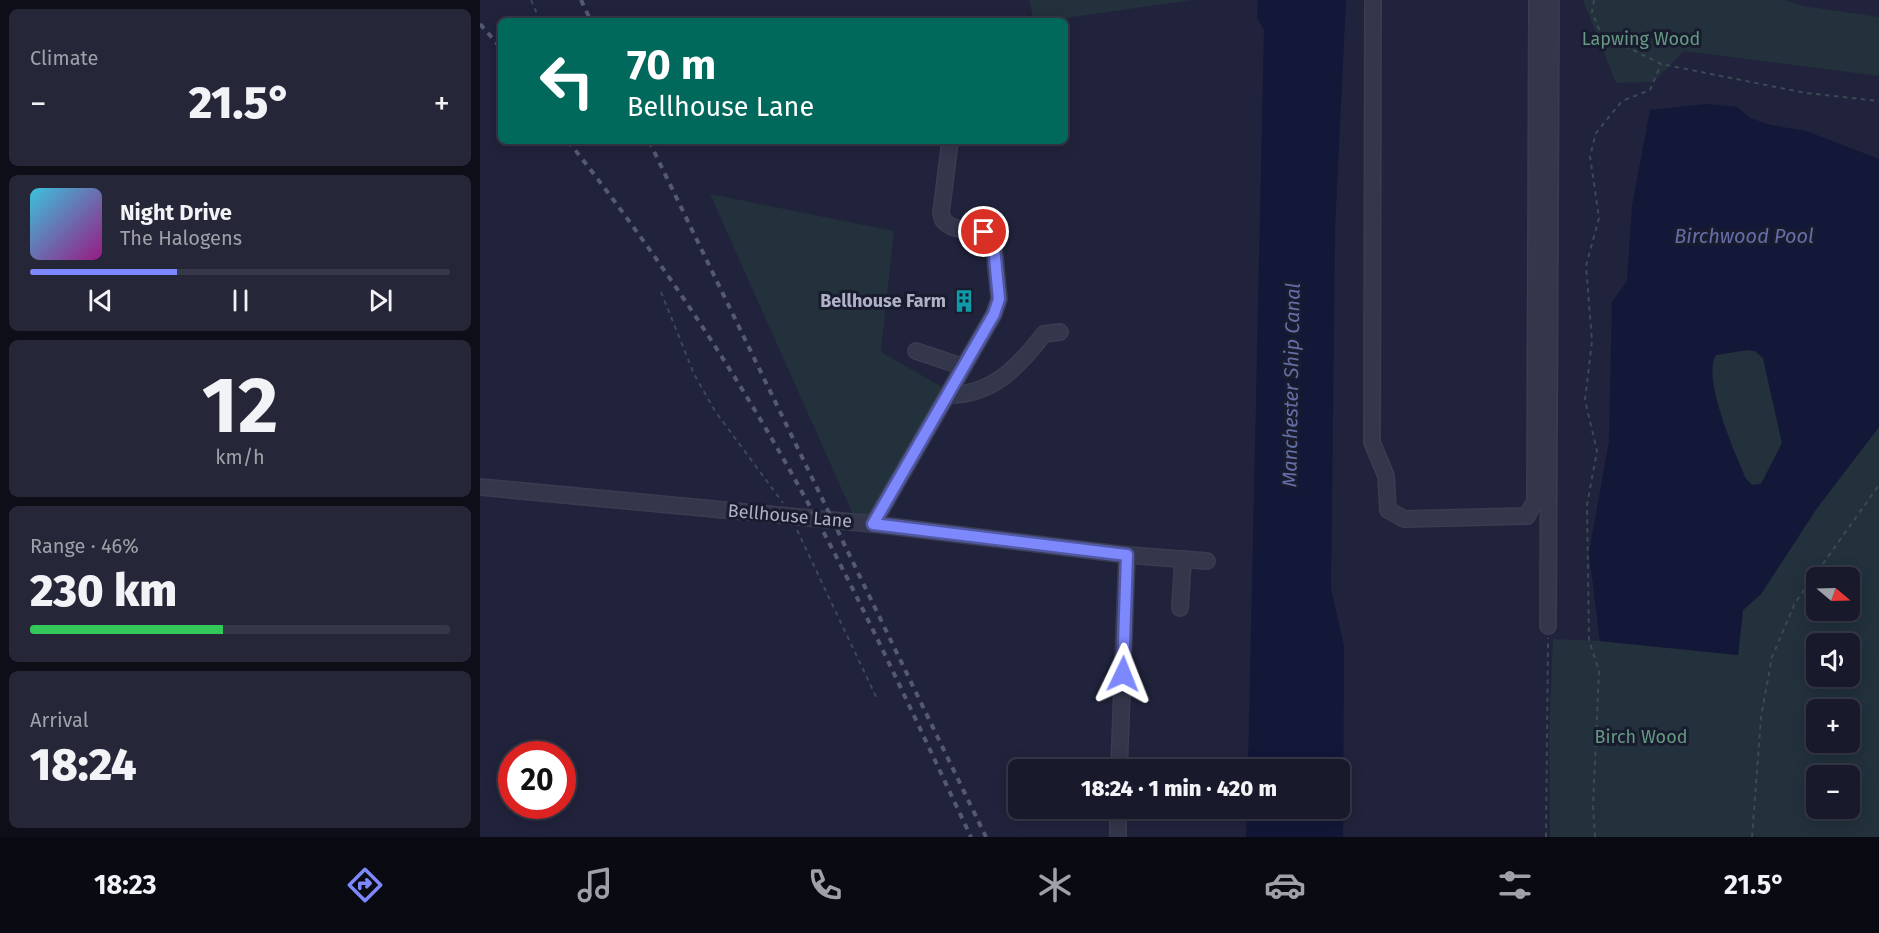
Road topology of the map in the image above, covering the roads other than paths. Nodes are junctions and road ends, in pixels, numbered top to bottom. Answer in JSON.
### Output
{"nodes":[{"id":1,"x":1373,"y":0,"type":"edge"},
{"id":2,"x":1537,"y":0,"type":"edge"},
{"id":3,"x":1551,"y":0,"type":"edge"},
{"id":4,"x":950,"y":144,"type":"edge"},
{"id":5,"x":1060,"y":332,"type":"dead end"},
{"id":6,"x":916,"y":351,"type":"dead end"},
{"id":7,"x":964,"y":367,"type":"junction"},
{"id":8,"x":948,"y":395,"type":"junction"},
{"id":9,"x":480,"y":487,"type":"edge"},
{"id":10,"x":873,"y":524,"type":"junction"},
{"id":11,"x":1127,"y":555,"type":"junction"},
{"id":12,"x":1183,"y":559,"type":"junction"},
{"id":13,"x":1207,"y":561,"type":"dead end"},
{"id":14,"x":1180,"y":608,"type":"dead end"},
{"id":15,"x":1548,"y":626,"type":"road end"},
{"id":16,"x":1119,"y":759,"type":"edge"},
{"id":17,"x":1118,"y":819,"type":"edge"},
{"id":18,"x":1118,"y":837,"type":"edge"}],
"edges":[{"from":1,"to":2,"type":"street"},
{"from":3,"to":15,"type":"street"},
{"from":4,"to":7,"type":"street"},
{"from":5,"to":8,"type":"street"},
{"from":6,"to":7,"type":"street"},
{"from":7,"to":8,"type":"street"},
{"from":8,"to":10,"type":"street"},
{"from":9,"to":10,"type":"street","name":"Bellhouse Lane"},
{"from":10,"to":11,"type":"street","name":"Bellhouse Lane"},
{"from":11,"to":12,"type":"street","name":"Bellhouse Lane"},
{"from":11,"to":16,"type":"street"},
{"from":12,"to":13,"type":"street","name":"Bellhouse Lane"},
{"from":12,"to":14,"type":"street"},
{"from":17,"to":18,"type":"street"}]}
